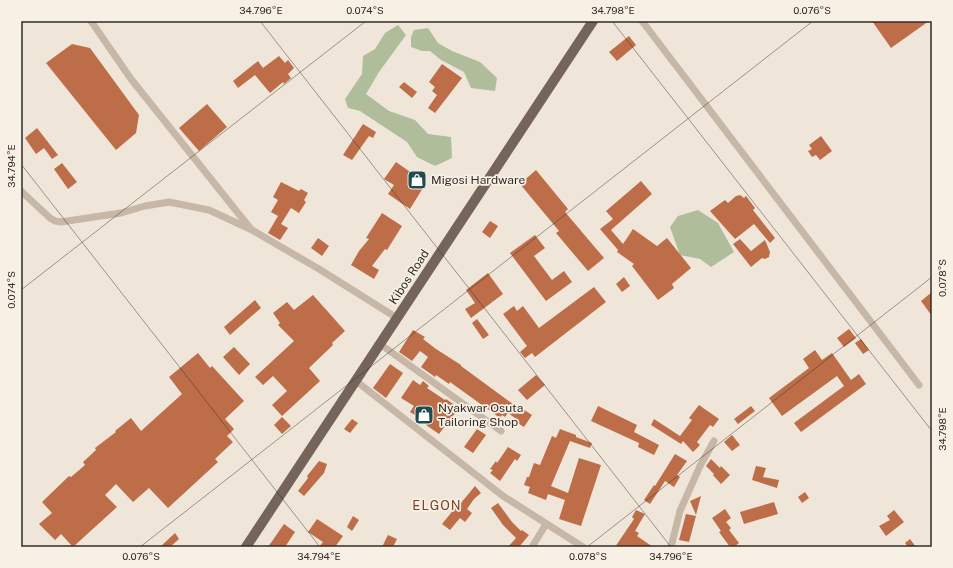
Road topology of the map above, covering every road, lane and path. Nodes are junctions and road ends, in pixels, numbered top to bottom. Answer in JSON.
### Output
{"nodes":[{"id":1,"x":91,"y":21,"type":"edge"},
{"id":2,"x":593,"y":21,"type":"edge"},
{"id":3,"x":642,"y":21,"type":"edge"},
{"id":4,"x":21,"y":191,"type":"edge"},
{"id":5,"x":252,"y":230,"type":"junction"},
{"id":6,"x":397,"y":318,"type":"junction"},
{"id":7,"x":380,"y":344,"type":"junction"},
{"id":8,"x":356,"y":381,"type":"junction"},
{"id":9,"x":919,"y":385,"type":"dead end"},
{"id":10,"x":501,"y":431,"type":"dead end"},
{"id":11,"x":714,"y":440,"type":"dead end"},
{"id":12,"x":546,"y":524,"type":"junction"},
{"id":13,"x":246,"y":547,"type":"edge"},
{"id":14,"x":532,"y":547,"type":"edge"},
{"id":15,"x":583,"y":547,"type":"edge"},
{"id":16,"x":671,"y":547,"type":"edge"}],
"edges":[{"from":1,"to":5,"type":"street"},
{"from":2,"to":6,"type":"main road","name":"Kibos Road"},
{"from":3,"to":9,"type":"street"},
{"from":4,"to":5,"type":"street"},
{"from":5,"to":6,"type":"street"},
{"from":6,"to":7,"type":"main road","name":"Kibos Road"},
{"from":7,"to":8,"type":"main road","name":"Kibos Road"},
{"from":7,"to":10,"type":"street"},
{"from":8,"to":12,"type":"street"},
{"from":8,"to":13,"type":"main road","name":"Kibos Road"},
{"from":11,"to":16,"type":"street"},
{"from":12,"to":14,"type":"street"},
{"from":12,"to":15,"type":"street"}]}
